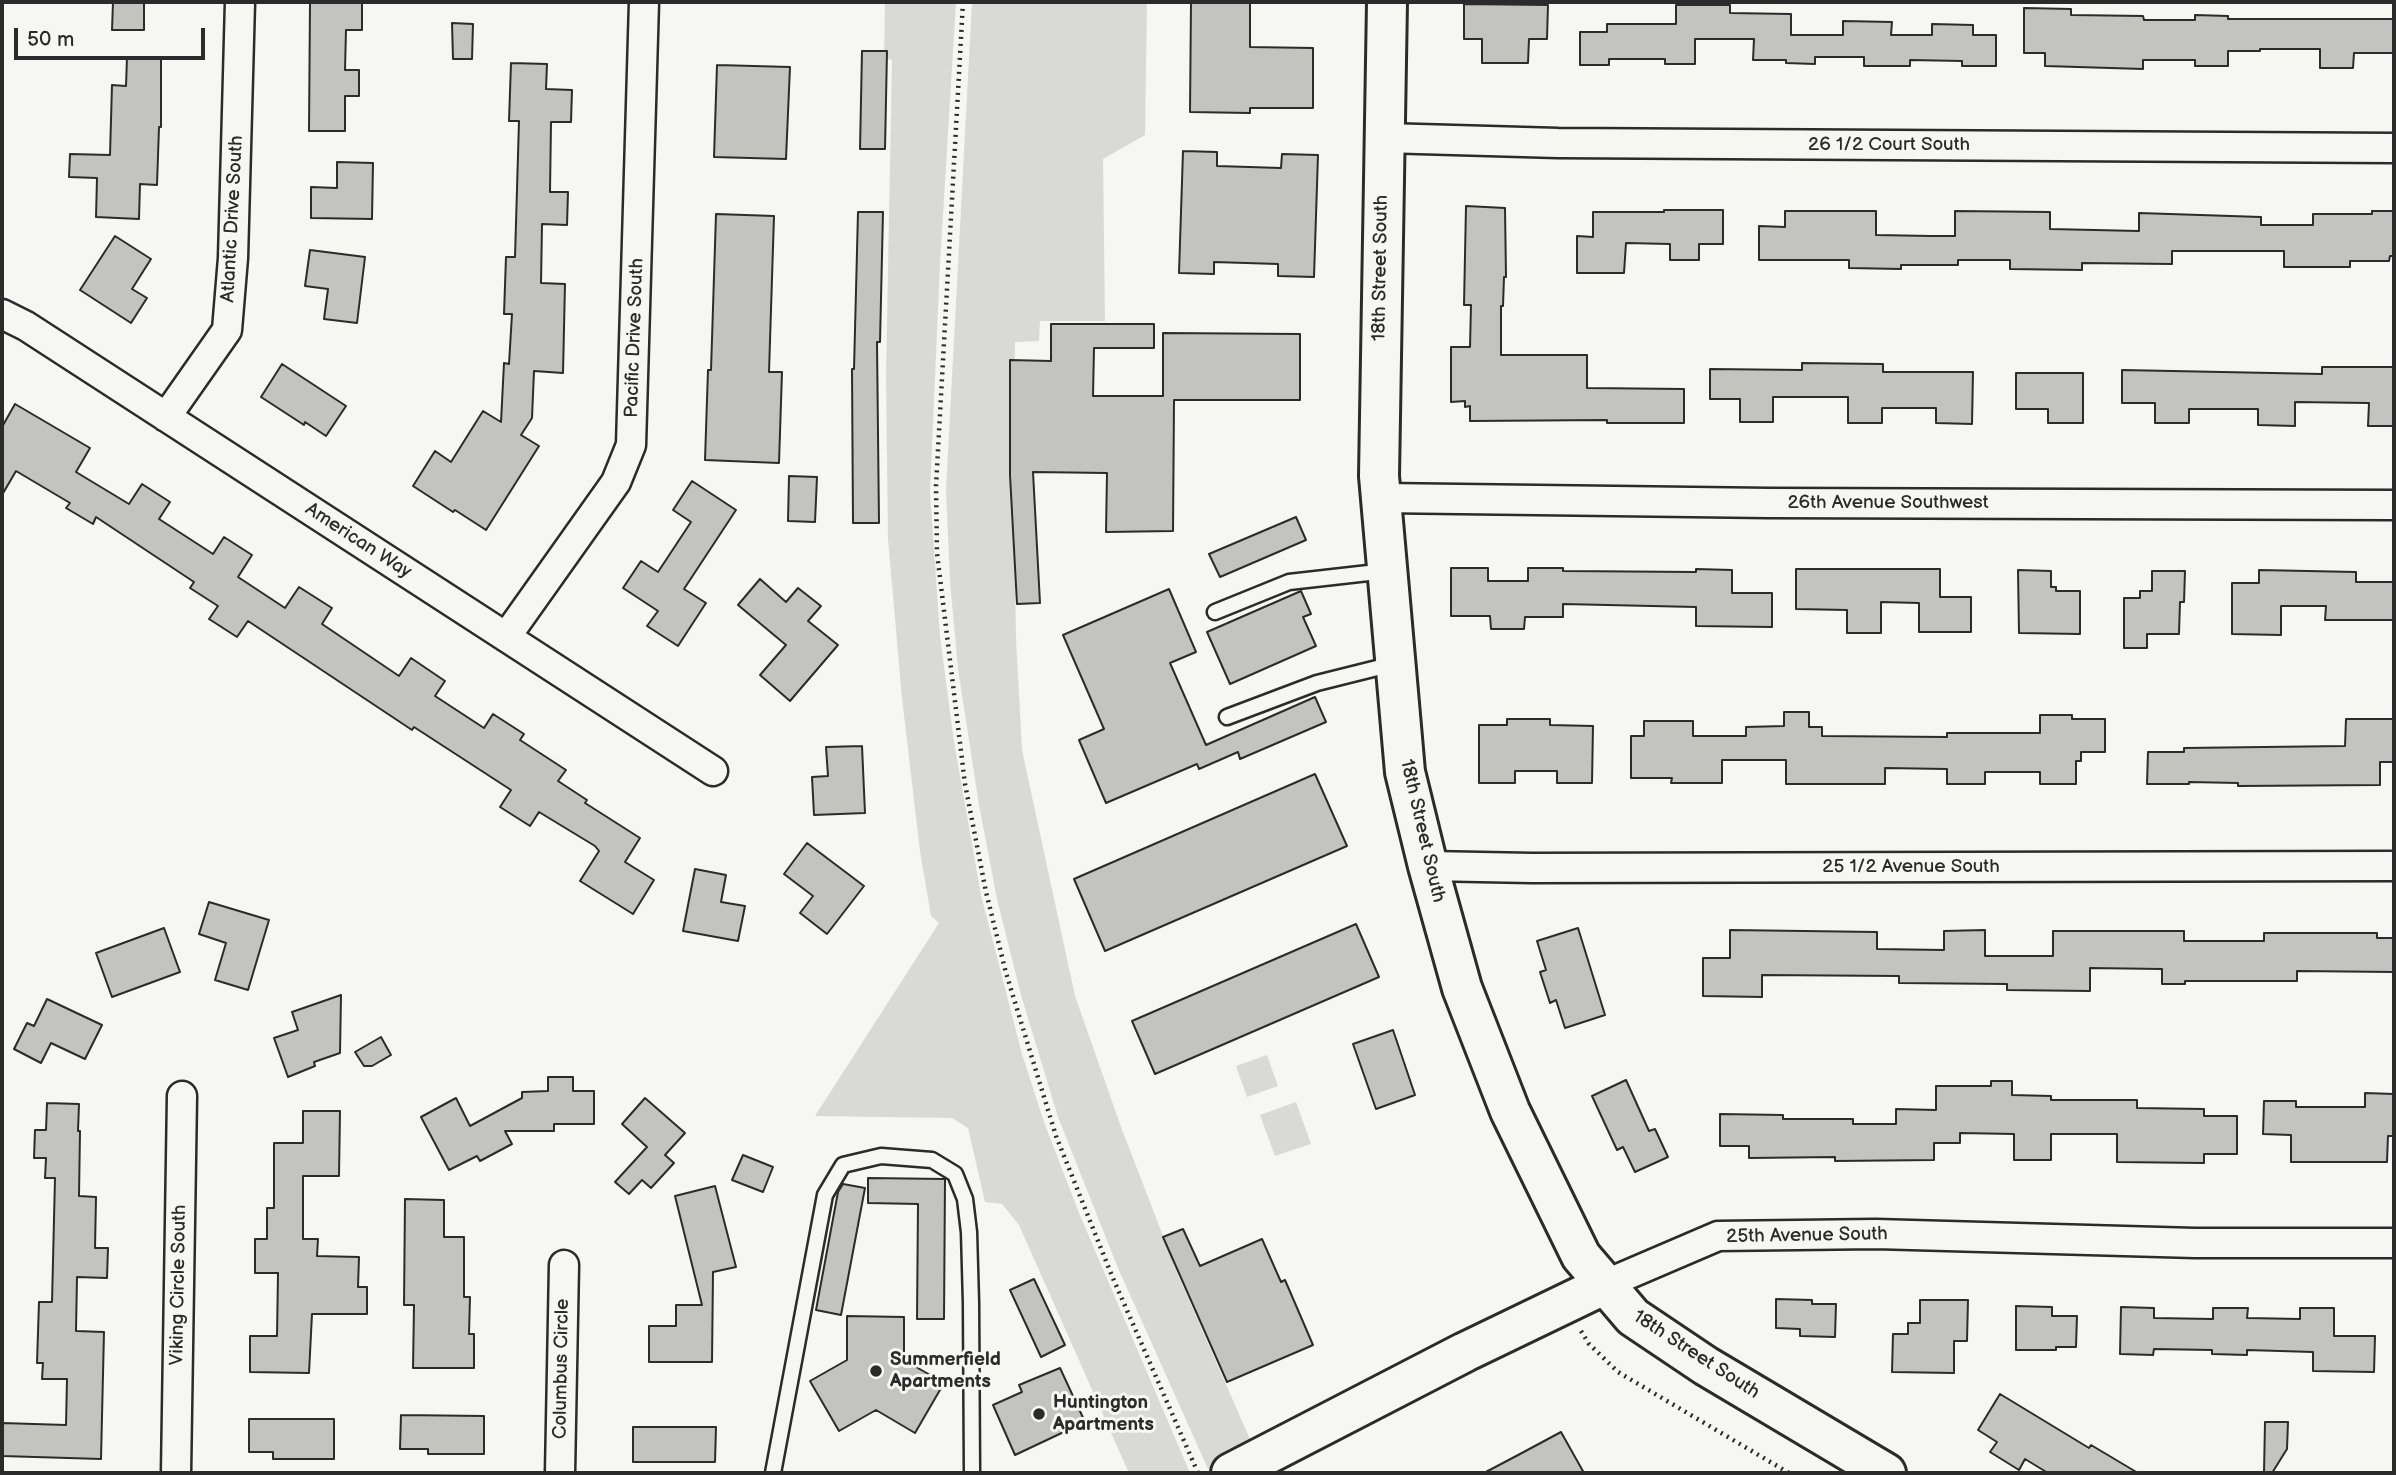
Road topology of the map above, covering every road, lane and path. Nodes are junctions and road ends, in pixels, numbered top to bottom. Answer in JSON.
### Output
{"nodes":[{"id":1,"x":240,"y":2,"type":"edge"},
{"id":2,"x":644,"y":2,"type":"edge"},
{"id":3,"x":963,"y":2,"type":"edge"},
{"id":4,"x":1387,"y":2,"type":"edge"},
{"id":5,"x":1384,"y":138,"type":"junction"},
{"id":6,"x":2394,"y":148,"type":"edge"},
{"id":7,"x":2,"y":314,"type":"edge"},
{"id":8,"x":166,"y":417,"type":"junction"},
{"id":9,"x":1382,"y":498,"type":"junction"},
{"id":10,"x":2394,"y":505,"type":"edge"},
{"id":11,"x":1387,"y":571,"type":"junction"},
{"id":12,"x":1215,"y":612,"type":"dead end"},
{"id":13,"x":506,"y":637,"type":"junction"},
{"id":14,"x":1394,"y":664,"type":"junction"},
{"id":15,"x":1227,"y":717,"type":"dead end"},
{"id":16,"x":713,"y":771,"type":"dead end"},
{"id":17,"x":1428,"y":866,"type":"junction"},
{"id":18,"x":2394,"y":866,"type":"edge"},
{"id":19,"x":182,"y":1096,"type":"dead end"},
{"id":20,"x":2394,"y":1243,"type":"edge"},
{"id":21,"x":564,"y":1265,"type":"dead end"},
{"id":22,"x":1606,"y":1284,"type":"junction"},
{"id":23,"x":1581,"y":1331,"type":"dead end"},
{"id":24,"x":176,"y":1473,"type":"edge"},
{"id":25,"x":560,"y":1473,"type":"edge"},
{"id":26,"x":773,"y":1473,"type":"edge"},
{"id":27,"x":972,"y":1473,"type":"edge"},
{"id":28,"x":1198,"y":1473,"type":"edge"},
{"id":29,"x":1231,"y":1473,"type":"edge"},
{"id":30,"x":1790,"y":1473,"type":"edge"},
{"id":31,"x":1886,"y":1473,"type":"edge"}],
"edges":[{"from":1,"to":8,"type":"street","name":"Atlantic Drive South"},
{"from":2,"to":13,"type":"street","name":"Pacific Drive South"},
{"from":3,"to":28,"type":"path"},
{"from":4,"to":5,"type":"street","name":"18th Street South"},
{"from":5,"to":6,"type":"street","name":"26 1/2 Court South"},
{"from":5,"to":9,"type":"street","name":"18th Street South"},
{"from":7,"to":8,"type":"street","name":"American Way"},
{"from":8,"to":13,"type":"street","name":"American Way"},
{"from":9,"to":10,"type":"street","name":"26th Avenue Southwest"},
{"from":9,"to":11,"type":"street","name":"18th Street South"},
{"from":11,"to":12,"type":"lane"},
{"from":11,"to":14,"type":"street","name":"18th Street South"},
{"from":13,"to":16,"type":"street","name":"American Way"},
{"from":14,"to":15,"type":"lane"},
{"from":14,"to":17,"type":"street","name":"18th Street South"},
{"from":17,"to":18,"type":"street","name":"25 1/2 Avenue South"},
{"from":17,"to":22,"type":"street","name":"18th Street South"},
{"from":19,"to":24,"type":"street","name":"Viking Circle South"},
{"from":20,"to":22,"type":"street","name":"25th Avenue South"},
{"from":21,"to":25,"type":"street","name":"Columbus Circle"},
{"from":22,"to":29,"type":"street","name":"25th Avenue South"},
{"from":22,"to":31,"type":"street","name":"18th Street South"},
{"from":23,"to":30,"type":"path"},
{"from":26,"to":27,"type":"lane"}]}
